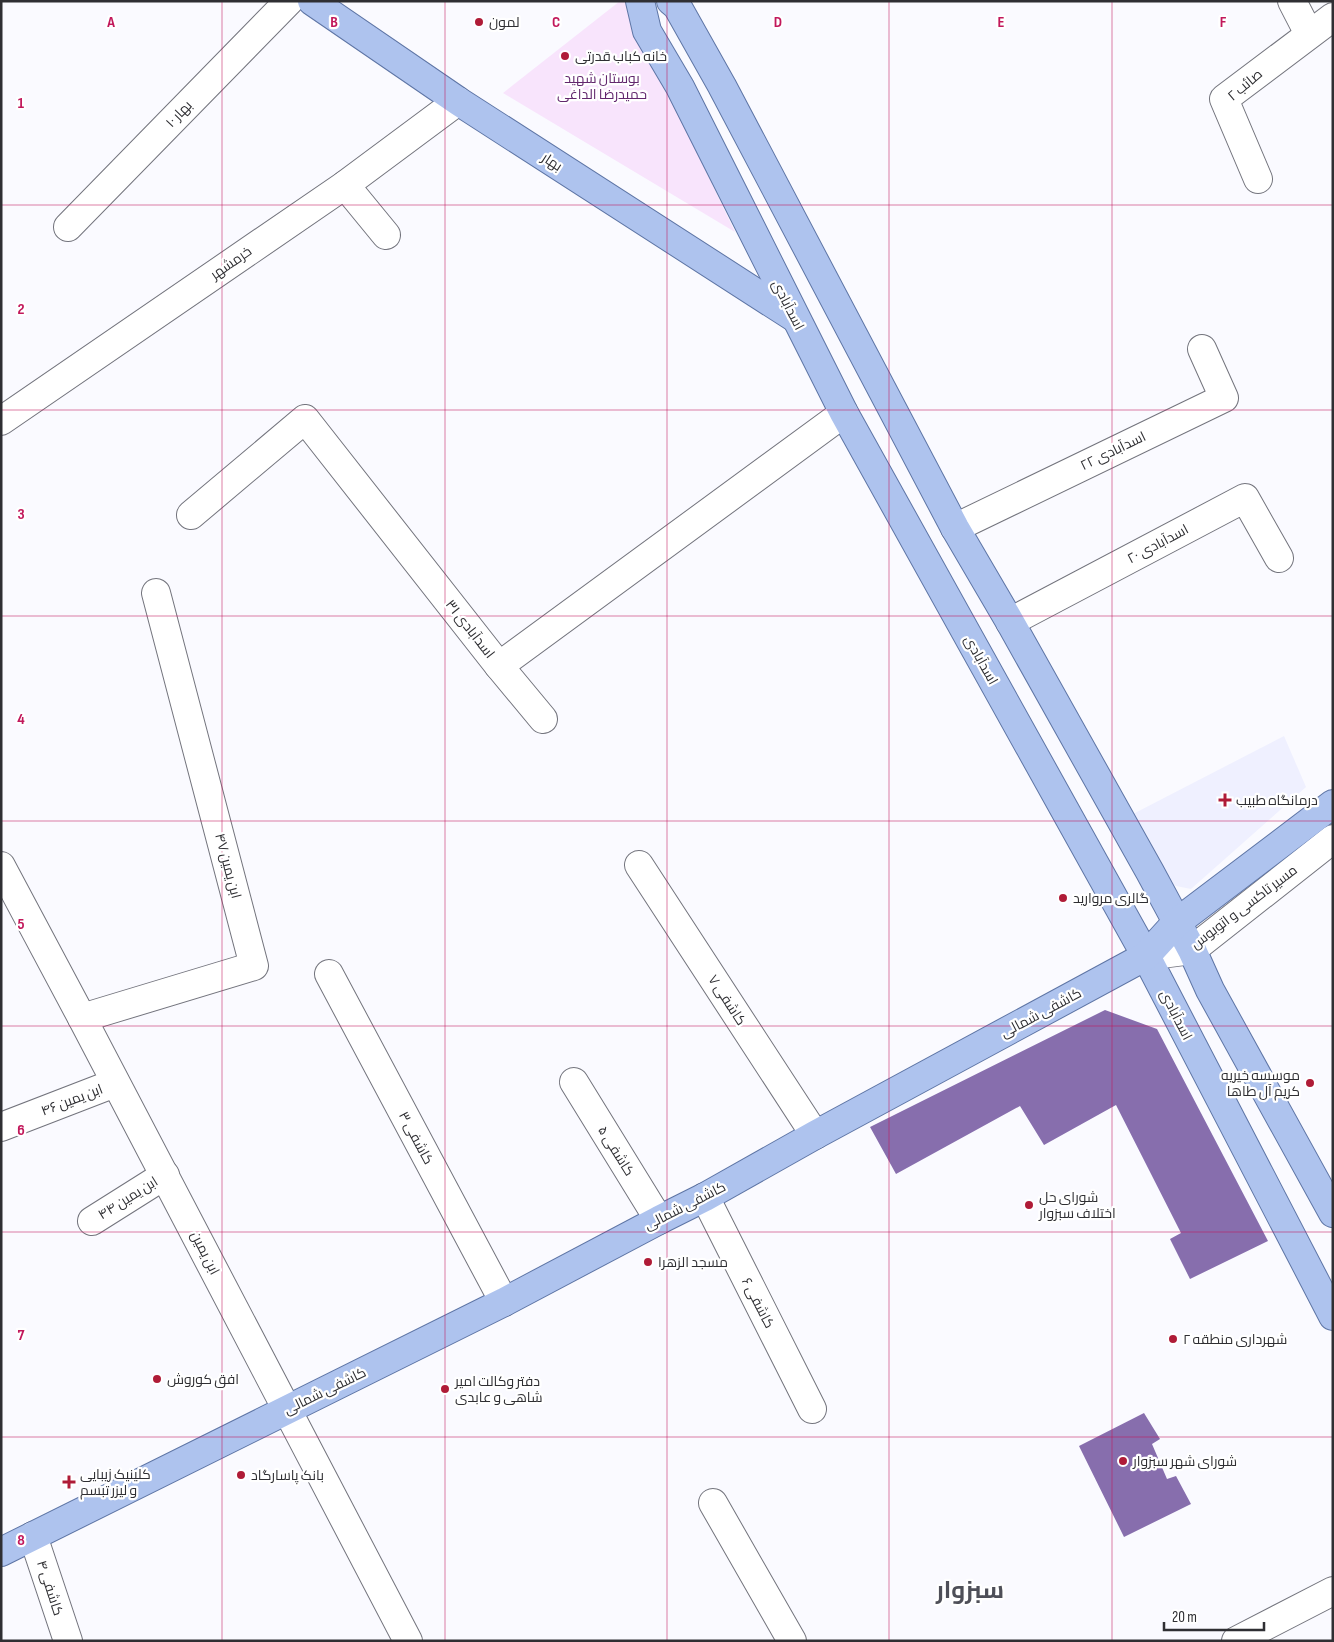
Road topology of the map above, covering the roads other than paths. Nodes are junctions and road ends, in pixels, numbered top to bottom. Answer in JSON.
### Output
{"nodes":[{"id":1,"x":289,"y":1,"type":"edge"},
{"id":2,"x":312,"y":1,"type":"edge"},
{"id":3,"x":640,"y":1,"type":"edge"},
{"id":4,"x":671,"y":1,"type":"edge"},
{"id":5,"x":1292,"y":1,"type":"edge"},
{"id":6,"x":1333,"y":17,"type":"edge"},
{"id":7,"x":1309,"y":34,"type":"junction"},
{"id":8,"x":458,"y":101,"type":"junction"},
{"id":9,"x":1258,"y":179,"type":"dead end"},
{"id":10,"x":345,"y":185,"type":"junction"},
{"id":11,"x":68,"y":227,"type":"dead end"},
{"id":12,"x":386,"y":235,"type":"dead end"},
{"id":13,"x":795,"y":318,"type":"junction"},
{"id":14,"x":1202,"y":349,"type":"dead end"},
{"id":15,"x":844,"y":414,"type":"junction"},
{"id":16,"x":1,"y":421,"type":"edge"},
{"id":17,"x":191,"y":515,"type":"dead end"},
{"id":18,"x":955,"y":528,"type":"junction"},
{"id":19,"x":1279,"y":558,"type":"dead end"},
{"id":20,"x":156,"y":592,"type":"dead end"},
{"id":21,"x":1010,"y":622,"type":"junction"},
{"id":22,"x":499,"y":666,"type":"junction"},
{"id":23,"x":543,"y":719,"type":"dead end"},
{"id":24,"x":1333,"y":804,"type":"edge"},
{"id":25,"x":1333,"y":839,"type":"edge"},
{"id":26,"x":639,"y":865,"type":"dead end"},
{"id":27,"x":1,"y":866,"type":"edge"},
{"id":28,"x":1176,"y":922,"type":"junction"},
{"id":29,"x":1192,"y":950,"type":"junction"},
{"id":30,"x":1146,"y":956,"type":"junction"},
{"id":31,"x":329,"y":974,"type":"dead end"},
{"id":32,"x":82,"y":1018,"type":"junction"},
{"id":33,"x":574,"y":1082,"type":"dead end"},
{"id":34,"x":115,"y":1083,"type":"junction"},
{"id":35,"x":1,"y":1127,"type":"edge"},
{"id":36,"x":815,"y":1135,"type":"junction"},
{"id":37,"x":165,"y":1175,"type":"junction"},
{"id":38,"x":705,"y":1197,"type":"junction"},
{"id":39,"x":1333,"y":1213,"type":"edge"},
{"id":40,"x":658,"y":1220,"type":"junction"},
{"id":41,"x":92,"y":1221,"type":"dead end"},
{"id":42,"x":504,"y":1302,"type":"junction"},
{"id":43,"x":1333,"y":1316,"type":"edge"},
{"id":44,"x":812,"y":1408,"type":"dead end"},
{"id":45,"x":286,"y":1410,"type":"junction"},
{"id":46,"x":713,"y":1503,"type":"dead end"},
{"id":47,"x":33,"y":1536,"type":"junction"},
{"id":48,"x":1,"y":1552,"type":"edge"},
{"id":49,"x":1333,"y":1591,"type":"edge"},
{"id":50,"x":68,"y":1641,"type":"edge"},
{"id":51,"x":408,"y":1641,"type":"edge"},
{"id":52,"x":792,"y":1641,"type":"edge"},
{"id":53,"x":1236,"y":1641,"type":"edge"}],
"edges":[{"from":1,"to":11,"type":"street","name":"بهار ۱۰"},
{"from":2,"to":8,"type":"main road","name":"بهار"},
{"from":3,"to":13,"type":"main road","name":"اسدآبادی"},
{"from":4,"to":18,"type":"main road"},
{"from":5,"to":7,"type":"street"},
{"from":6,"to":7,"type":"street","name":"صائب ۲"},
{"from":7,"to":9,"type":"street","name":"صائب ۲"},
{"from":8,"to":10,"type":"street","name":"خرمشهر"},
{"from":8,"to":13,"type":"main road","name":"بهار"},
{"from":10,"to":12,"type":"street"},
{"from":10,"to":16,"type":"street","name":"خرمشهر"},
{"from":13,"to":15,"type":"main road","name":"اسدآبادی"},
{"from":14,"to":18,"type":"street","name":"اسدآبادی ۲۲"},
{"from":15,"to":22,"type":"street","name":"اسدآبادی ۳۱"},
{"from":15,"to":30,"type":"main road","name":"اسدآبادی"},
{"from":17,"to":22,"type":"street","name":"اسدآبادی ۳۱"},
{"from":18,"to":21,"type":"main road"},
{"from":19,"to":21,"type":"street","name":"اسدآبادی ۲۰"},
{"from":20,"to":32,"type":"street","name":"ابن یمین ۴۷"},
{"from":21,"to":28,"type":"main road"},
{"from":22,"to":23,"type":"street"},
{"from":24,"to":28,"type":"main road","name":"کاشفی شمالی"},
{"from":25,"to":29,"type":"street","name":"مسیر تاکسی و اتوبوس"},
{"from":26,"to":36,"type":"street","name":"کاشفی ۷"},
{"from":27,"to":32,"type":"street","name":"ابن یمین"},
{"from":28,"to":29,"type":"main road"},
{"from":28,"to":30,"type":"main road","name":"کاشفی شمالی"},
{"from":29,"to":30,"type":"street","name":"مسیر تاکسی و اتوبوس"},
{"from":29,"to":39,"type":"main road"},
{"from":30,"to":36,"type":"main road","name":"کاشفی شمالی"},
{"from":30,"to":43,"type":"main road","name":"اسدآبادی"},
{"from":31,"to":42,"type":"street","name":"کاشفی ۳"},
{"from":32,"to":34,"type":"street","name":"ابن یمین"},
{"from":33,"to":40,"type":"street","name":"کاشفی ۵"},
{"from":34,"to":35,"type":"street","name":"ابن یمین ۴۶"},
{"from":34,"to":37,"type":"street","name":"ابن یمین"},
{"from":36,"to":38,"type":"main road","name":"کاشفی شمالی"},
{"from":37,"to":41,"type":"street","name":"ابن یمین ۴۴"},
{"from":37,"to":45,"type":"street","name":"ابن یمین"},
{"from":38,"to":40,"type":"main road","name":"کاشفی شمالی"},
{"from":38,"to":44,"type":"street","name":"کاشفی ۶"},
{"from":40,"to":42,"type":"main road","name":"کاشفی شمالی"},
{"from":42,"to":45,"type":"main road","name":"کاشفی شمالی"},
{"from":45,"to":47,"type":"main road","name":"کاشفی شمالی"},
{"from":45,"to":51,"type":"street","name":"ابن یمین"},
{"from":46,"to":52,"type":"street"},
{"from":47,"to":48,"type":"main road","name":"کاشفی شمالی"},
{"from":47,"to":50,"type":"street","name":"کاشفی ۴"},
{"from":49,"to":53,"type":"street"}]}
